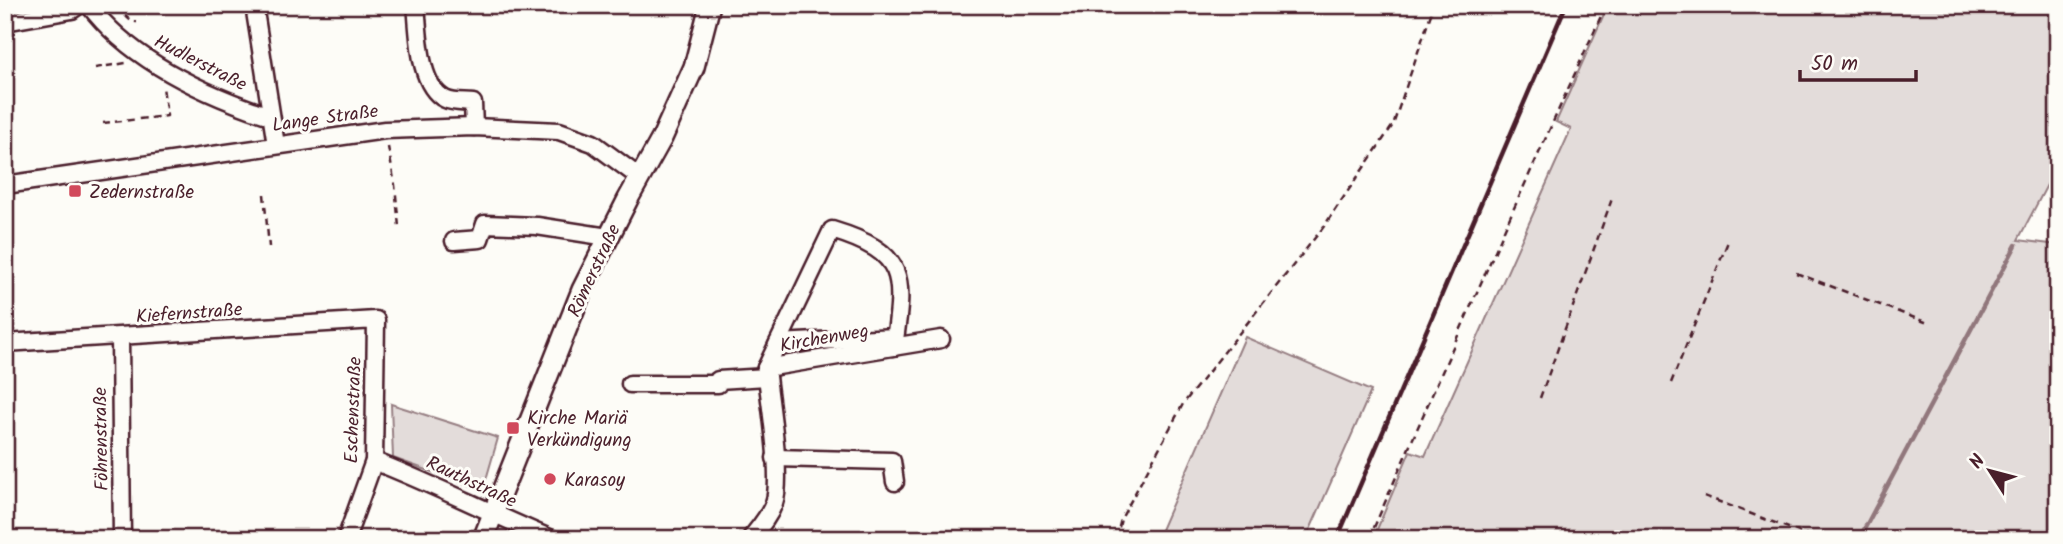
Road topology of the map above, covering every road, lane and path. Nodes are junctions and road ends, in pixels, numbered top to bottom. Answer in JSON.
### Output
{"nodes":[{"id":1,"x":79,"y":5,"type":"edge"},
{"id":2,"x":89,"y":5,"type":"edge"},
{"id":3,"x":119,"y":5,"type":"edge"},
{"id":4,"x":254,"y":5,"type":"edge"},
{"id":5,"x":416,"y":5,"type":"edge"},
{"id":6,"x":710,"y":5,"type":"edge"},
{"id":7,"x":1434,"y":5,"type":"edge"},
{"id":8,"x":1606,"y":5,"type":"edge"},
{"id":9,"x":5,"y":22,"type":"edge"},
{"id":10,"x":137,"y":22,"type":"dead end"},
{"id":11,"x":153,"y":63,"type":"junction"},
{"id":12,"x":95,"y":68,"type":"dead end"},
{"id":13,"x":270,"y":116,"type":"junction"},
{"id":14,"x":103,"y":123,"type":"dead end"},
{"id":15,"x":474,"y":127,"type":"junction"},
{"id":16,"x":385,"y":130,"type":"junction"},
{"id":17,"x":276,"y":145,"type":"junction"},
{"id":18,"x":639,"y":177,"type":"junction"},
{"id":19,"x":5,"y":185,"type":"edge"},
{"id":20,"x":264,"y":194,"type":"dead end"},
{"id":21,"x":1613,"y":196,"type":"dead end"},
{"id":22,"x":399,"y":227,"type":"dead end"},
{"id":23,"x":608,"y":237,"type":"junction"},
{"id":24,"x":1729,"y":239,"type":"dead end"},
{"id":25,"x":454,"y":241,"type":"dead end"},
{"id":26,"x":269,"y":247,"type":"dead end"},
{"id":27,"x":1796,"y":273,"type":"dead end"},
{"id":28,"x":376,"y":320,"type":"joint"},
{"id":29,"x":1928,"y":323,"type":"dead end"},
{"id":30,"x":120,"y":338,"type":"junction"},
{"id":31,"x":941,"y":339,"type":"dead end"},
{"id":32,"x":894,"y":342,"type":"junction"},
{"id":33,"x":5,"y":343,"type":"edge"},
{"id":34,"x":778,"y":343,"type":"junction"},
{"id":35,"x":766,"y":373,"type":"junction"},
{"id":36,"x":1671,"y":383,"type":"dead end"},
{"id":37,"x":630,"y":384,"type":"dead end"},
{"id":38,"x":1540,"y":398,"type":"dead end"},
{"id":39,"x":775,"y":458,"type":"junction"},
{"id":40,"x":374,"y":461,"type":"junction"},
{"id":41,"x":895,"y":482,"type":"dead end"},
{"id":42,"x":1704,"y":496,"type":"dead end"},
{"id":43,"x":494,"y":515,"type":"junction"},
{"id":44,"x":1807,"y":535,"type":"dead end"},
{"id":45,"x":122,"y":539,"type":"edge"},
{"id":46,"x":346,"y":539,"type":"edge"},
{"id":47,"x":483,"y":539,"type":"edge"},
{"id":48,"x":552,"y":539,"type":"edge"},
{"id":49,"x":750,"y":539,"type":"edge"},
{"id":50,"x":1116,"y":539,"type":"edge"},
{"id":51,"x":1369,"y":539,"type":"edge"}],
"edges":[{"from":1,"to":9,"type":"street"},
{"from":2,"to":11,"type":"street","name":"Hudlerstraße"},
{"from":3,"to":10,"type":"path"},
{"from":4,"to":13,"type":"street"},
{"from":5,"to":15,"type":"street"},
{"from":6,"to":18,"type":"main road","name":"Römerstraße"},
{"from":7,"to":50,"type":"path"},
{"from":8,"to":51,"type":"path"},
{"from":11,"to":12,"type":"path"},
{"from":11,"to":13,"type":"street","name":"Hudlerstraße"},
{"from":11,"to":14,"type":"path"},
{"from":13,"to":17,"type":"street"},
{"from":15,"to":16,"type":"street","name":"Lange Straße"},
{"from":15,"to":18,"type":"street","name":"Lange Straße"},
{"from":16,"to":17,"type":"street","name":"Lange Straße"},
{"from":16,"to":22,"type":"path"},
{"from":17,"to":19,"type":"street","name":"Lange Straße"},
{"from":18,"to":23,"type":"main road","name":"Römerstraße"},
{"from":20,"to":26,"type":"path"},
{"from":21,"to":38,"type":"path"},
{"from":23,"to":25,"type":"street"},
{"from":23,"to":43,"type":"main road","name":"Römerstraße"},
{"from":24,"to":36,"type":"path"},
{"from":27,"to":29,"type":"path"},
{"from":28,"to":30,"type":"street","name":"Kiefernstraße"},
{"from":28,"to":40,"type":"street","name":"Eschenstraße"},
{"from":30,"to":33,"type":"street","name":"Kiefernstraße"},
{"from":30,"to":45,"type":"street","name":"Föhrenstraße"},
{"from":31,"to":32,"type":"street","name":"Kirchenweg"},
{"from":32,"to":34,"type":"street"},
{"from":32,"to":34,"type":"street"},
{"from":32,"to":35,"type":"street","name":"Kirchenweg"},
{"from":34,"to":35,"type":"street"},
{"from":35,"to":37,"type":"street"},
{"from":35,"to":39,"type":"street","name":"Kirchenweg"},
{"from":39,"to":41,"type":"street"},
{"from":39,"to":49,"type":"street","name":"Kirchenweg"},
{"from":40,"to":43,"type":"street","name":"Rauthstraße"},
{"from":40,"to":46,"type":"street","name":"Eschenstraße"},
{"from":42,"to":44,"type":"path"},
{"from":43,"to":47,"type":"main road","name":"Römerstraße"},
{"from":43,"to":48,"type":"street","name":"Rauthstraße"}]}
